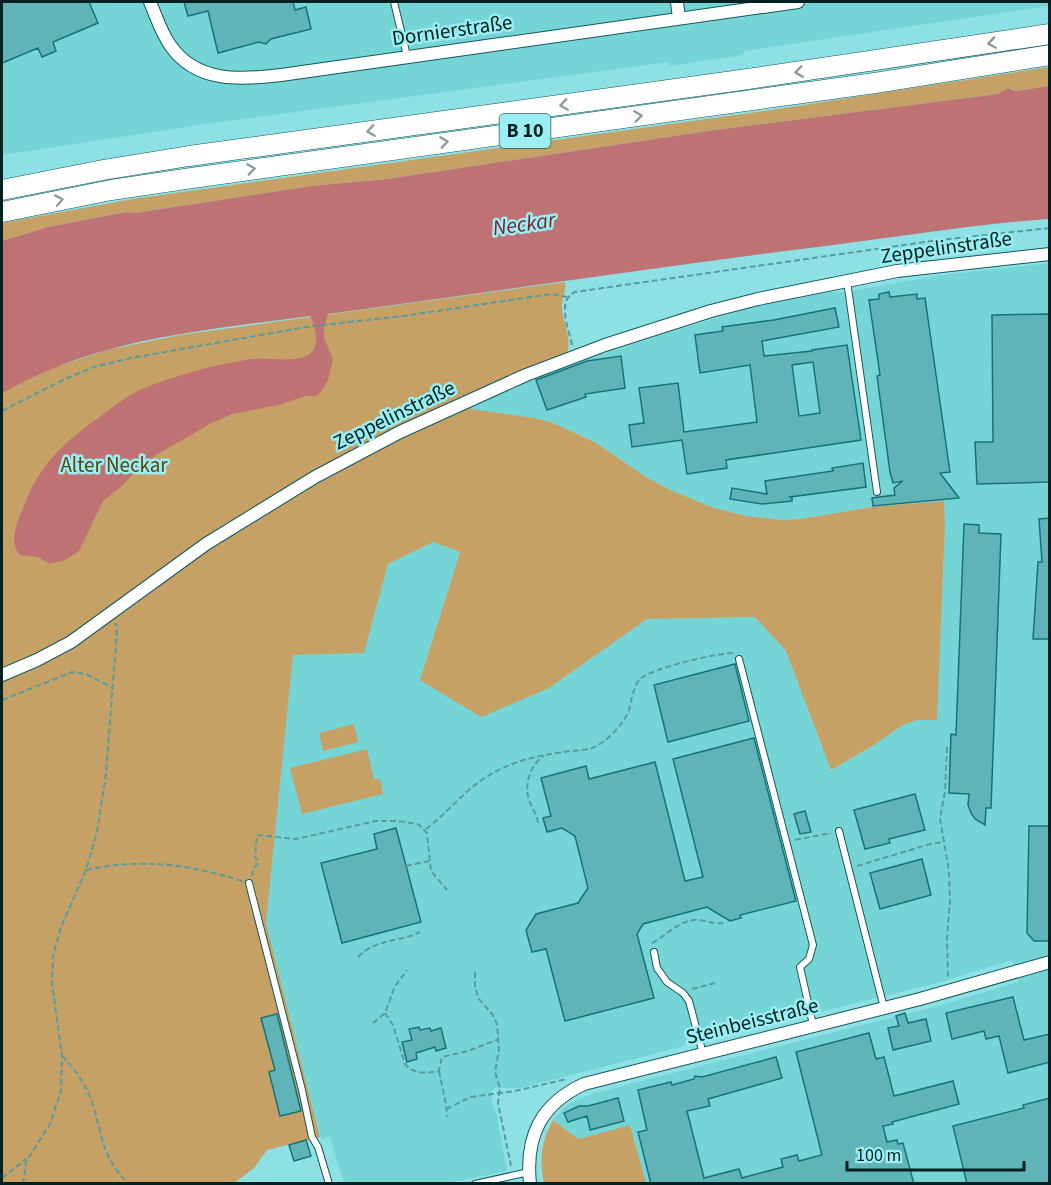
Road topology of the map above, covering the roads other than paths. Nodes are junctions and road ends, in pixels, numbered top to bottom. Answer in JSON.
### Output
{"nodes":[{"id":1,"x":150,"y":2,"type":"edge"},
{"id":2,"x":394,"y":2,"type":"edge"},
{"id":3,"x":677,"y":2,"type":"edge"},
{"id":4,"x":798,"y":2,"type":"edge"},
{"id":5,"x":679,"y":18,"type":"junction"},
{"id":6,"x":1050,"y":34,"type":"edge"},
{"id":7,"x":1050,"y":55,"type":"edge"},
{"id":8,"x":407,"y":56,"type":"junction"},
{"id":9,"x":2,"y":190,"type":"edge"},
{"id":10,"x":2,"y":212,"type":"edge"},
{"id":11,"x":1050,"y":254,"type":"edge"},
{"id":12,"x":847,"y":281,"type":"junction"},
{"id":13,"x":877,"y":492,"type":"dead end"},
{"id":14,"x":740,"y":658,"type":"road end"},
{"id":15,"x":2,"y":675,"type":"edge"},
{"id":16,"x":839,"y":831,"type":"road end"},
{"id":17,"x":249,"y":883,"type":"road end"},
{"id":18,"x":654,"y":952,"type":"road end"},
{"id":19,"x":1050,"y":962,"type":"edge"},
{"id":20,"x":884,"y":1008,"type":"junction"},
{"id":21,"x":813,"y":1025,"type":"junction"},
{"id":22,"x":703,"y":1054,"type":"junction"},
{"id":23,"x":530,"y":1178,"type":"edge"},
{"id":24,"x":329,"y":1184,"type":"edge"},
{"id":25,"x":475,"y":1184,"type":"edge"}],
"edges":[{"from":1,"to":8,"type":"street","name":"Dornierstraße"},
{"from":2,"to":8,"type":"lane"},
{"from":3,"to":5,"type":"street"},
{"from":4,"to":5,"type":"street","name":"Dornierstraße"},
{"from":5,"to":8,"type":"street","name":"Dornierstraße"},
{"from":6,"to":9,"type":"highway","number":"B 10","one_way":true},
{"from":10,"to":7,"type":"highway","number":"B 10","one_way":true},
{"from":11,"to":12,"type":"street","name":"Zeppelinstraße"},
{"from":12,"to":13,"type":"lane"},
{"from":12,"to":15,"type":"street","name":"Zeppelinstraße"},
{"from":14,"to":21,"type":"lane"},
{"from":16,"to":20,"type":"lane"},
{"from":17,"to":24,"type":"lane"},
{"from":18,"to":22,"type":"lane"},
{"from":19,"to":20,"type":"street","name":"Steinbeisstraße"},
{"from":20,"to":21,"type":"street","name":"Steinbeisstraße"},
{"from":21,"to":22,"type":"street","name":"Steinbeisstraße"},
{"from":22,"to":23,"type":"street","name":"Steinbeisstraße"},
{"from":23,"to":25,"type":"lane"}]}
